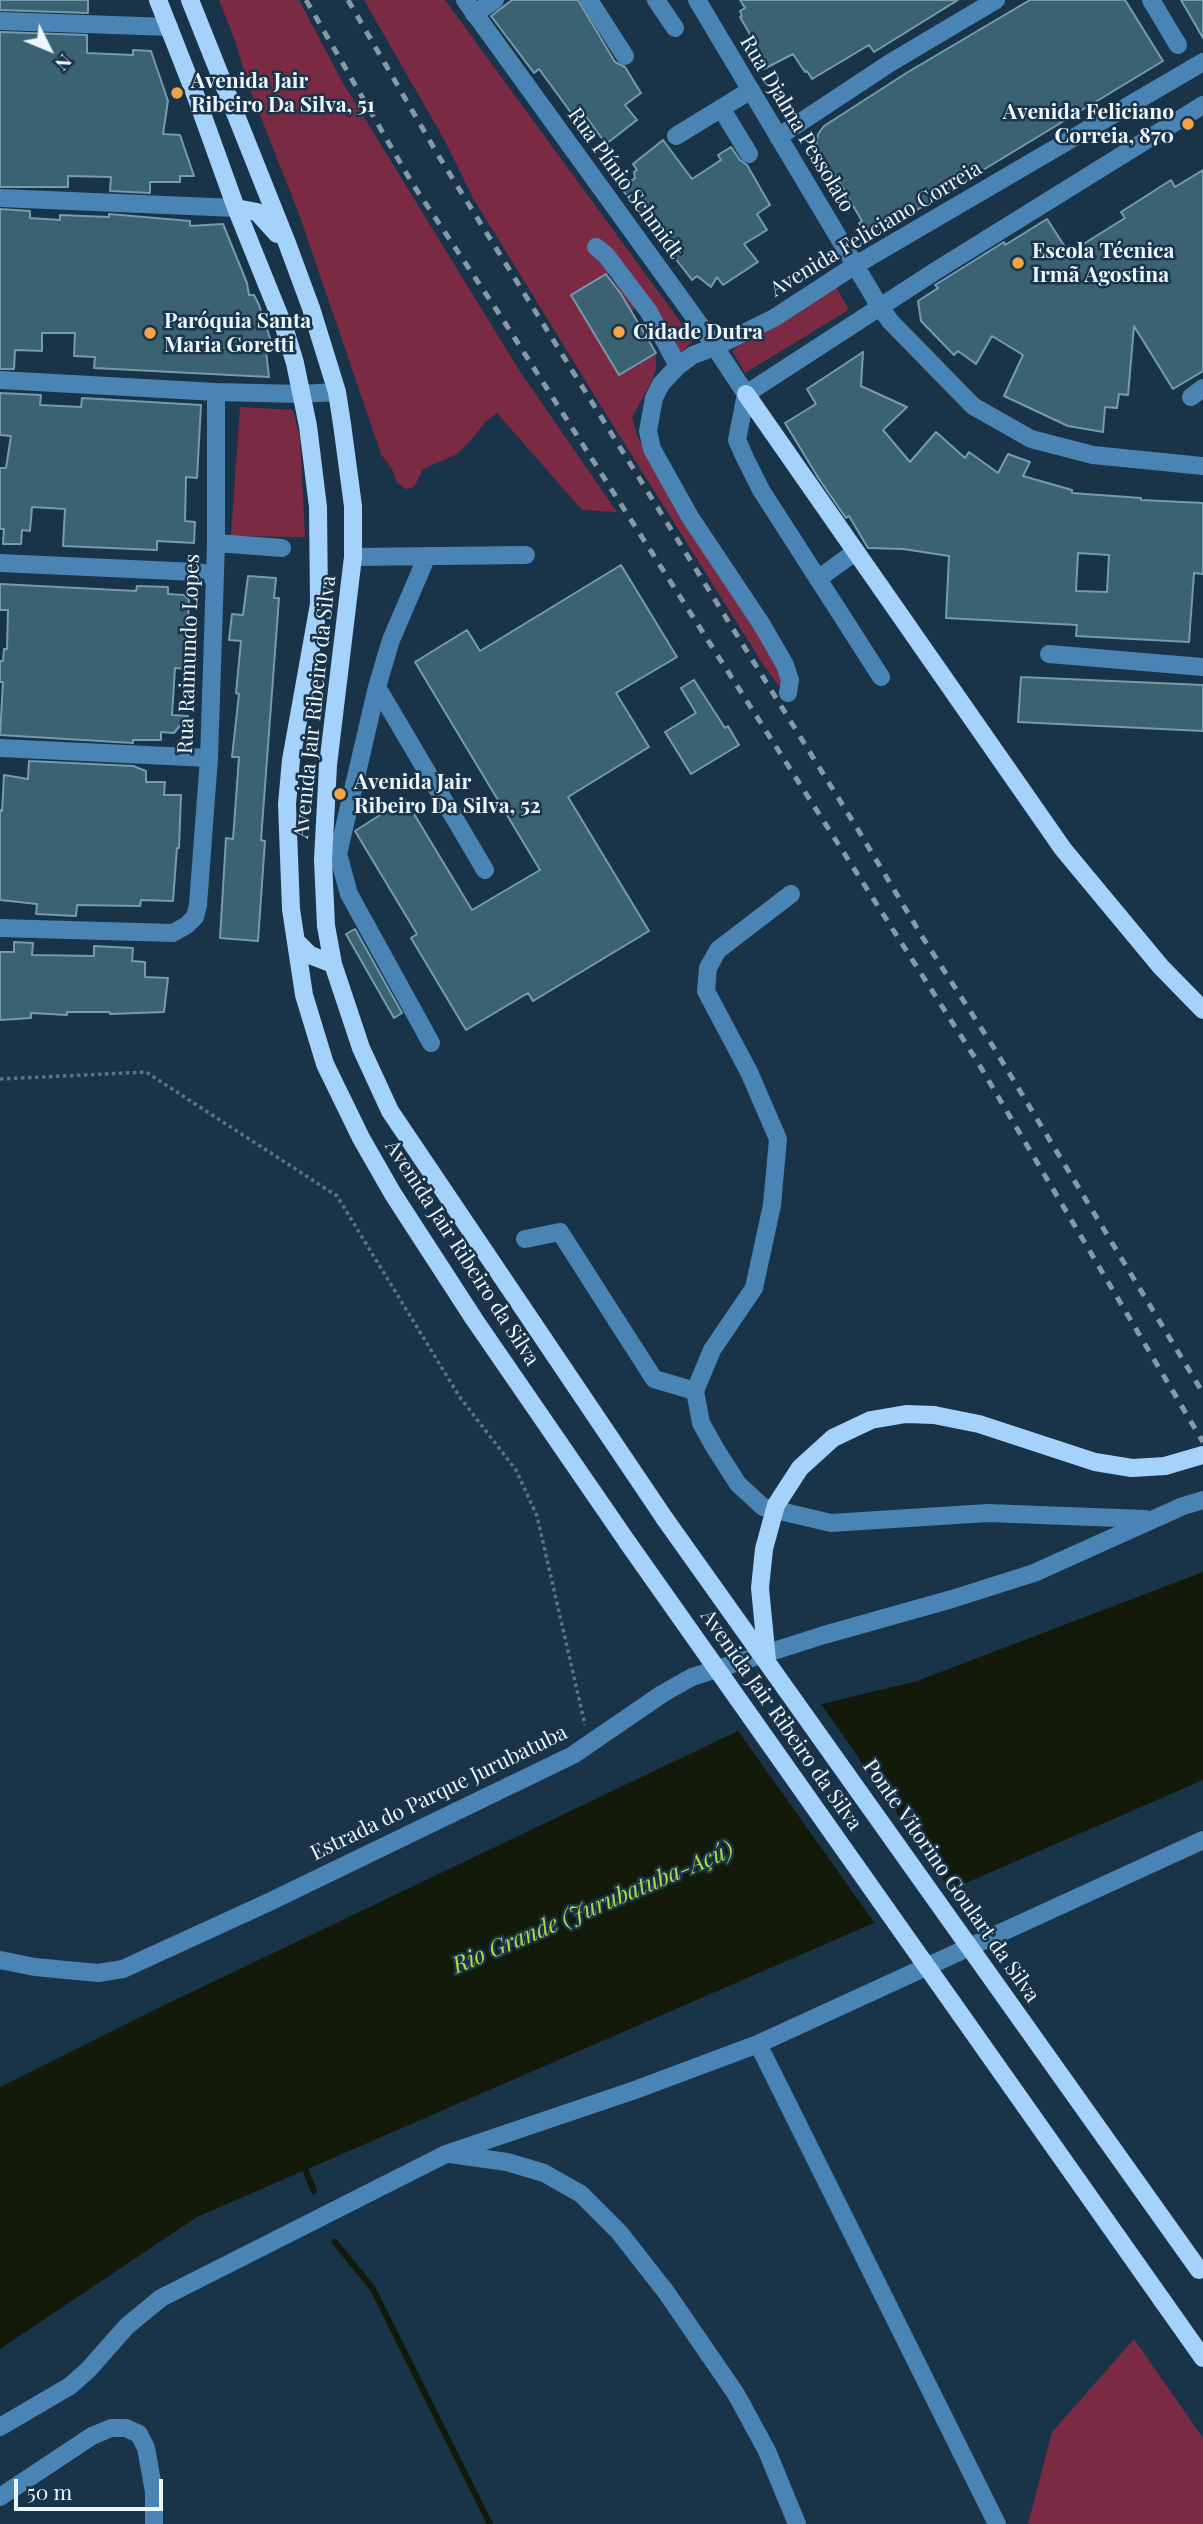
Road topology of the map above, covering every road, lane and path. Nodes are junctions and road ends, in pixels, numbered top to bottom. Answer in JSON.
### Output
{"nodes":[{"id":1,"x":158,"y":0,"type":"edge"},
{"id":2,"x":190,"y":0,"type":"edge"},
{"id":3,"x":495,"y":0,"type":"edge"},
{"id":4,"x":589,"y":0,"type":"edge"},
{"id":5,"x":656,"y":0,"type":"edge"},
{"id":6,"x":697,"y":0,"type":"edge"},
{"id":7,"x":996,"y":0,"type":"edge"},
{"id":8,"x":1151,"y":0,"type":"edge"},
{"id":9,"x":470,"y":7,"type":"edge"},
{"id":10,"x":0,"y":22,"type":"edge"},
{"id":11,"x":169,"y":27,"type":"junction"},
{"id":12,"x":676,"y":28,"type":"dead end"},
{"id":13,"x":1178,"y":45,"type":"dead end"},
{"id":14,"x":625,"y":56,"type":"dead end"},
{"id":15,"x":1203,"y":61,"type":"edge"},
{"id":16,"x":751,"y":90,"type":"junction"},
{"id":17,"x":1203,"y":105,"type":"edge"},
{"id":18,"x":721,"y":108,"type":"junction"},
{"id":19,"x":676,"y":136,"type":"dead end"},
{"id":20,"x":778,"y":137,"type":"junction"},
{"id":21,"x":749,"y":154,"type":"dead end"},
{"id":22,"x":0,"y":198,"type":"edge"},
{"id":23,"x":236,"y":208,"type":"junction"},
{"id":24,"x":287,"y":243,"type":"junction"},
{"id":25,"x":596,"y":247,"type":"dead end"},
{"id":26,"x":854,"y":266,"type":"junction"},
{"id":27,"x":880,"y":307,"type":"junction"},
{"id":28,"x":715,"y":347,"type":"junction"},
{"id":29,"x":677,"y":366,"type":"junction"},
{"id":30,"x":0,"y":380,"type":"edge"},
{"id":31,"x":216,"y":392,"type":"junction"},
{"id":32,"x":337,"y":392,"type":"junction"},
{"id":33,"x":301,"y":394,"type":"junction"},
{"id":34,"x":746,"y":394,"type":"junction"},
{"id":35,"x":1203,"y":466,"type":"edge"},
{"id":36,"x":216,"y":543,"type":"junction"},
{"id":37,"x":282,"y":548,"type":"dead end"},
{"id":38,"x":855,"y":552,"type":"junction"},
{"id":39,"x":526,"y":555,"type":"dead end"},
{"id":40,"x":427,"y":556,"type":"junction"},
{"id":41,"x":353,"y":557,"type":"junction"},
{"id":42,"x":0,"y":563,"type":"edge"},
{"id":43,"x":214,"y":575,"type":"junction"},
{"id":44,"x":818,"y":579,"type":"junction"},
{"id":45,"x":1049,"y":654,"type":"dead end"},
{"id":46,"x":1203,"y":667,"type":"edge"},
{"id":47,"x":881,"y":677,"type":"dead end"},
{"id":48,"x":377,"y":687,"type":"junction"},
{"id":49,"x":788,"y":693,"type":"dead end"},
{"id":50,"x":0,"y":748,"type":"edge"},
{"id":51,"x":209,"y":758,"type":"junction"},
{"id":52,"x":485,"y":870,"type":"dead end"},
{"id":53,"x":791,"y":894,"type":"dead end"},
{"id":54,"x":0,"y":928,"type":"edge"},
{"id":55,"x":297,"y":942,"type":"junction"},
{"id":56,"x":333,"y":964,"type":"junction"},
{"id":57,"x":1203,"y":1010,"type":"edge"},
{"id":58,"x":431,"y":1043,"type":"dead end"},
{"id":59,"x":0,"y":1079,"type":"edge"},
{"id":60,"x":525,"y":1239,"type":"dead end"},
{"id":61,"x":695,"y":1391,"type":"junction"},
{"id":62,"x":1203,"y":1455,"type":"edge"},
{"id":63,"x":1203,"y":1500,"type":"edge"},
{"id":64,"x":665,"y":1519,"type":"joint"},
{"id":65,"x":1152,"y":1519,"type":"junction"},
{"id":66,"x":766,"y":1660,"type":"junction"},
{"id":67,"x":589,"y":1744,"type":"junction"},
{"id":68,"x":1203,"y":1840,"type":"edge"},
{"id":69,"x":0,"y":1959,"type":"edge"},
{"id":70,"x":758,"y":2044,"type":"junction"},
{"id":71,"x":446,"y":2154,"type":"junction"},
{"id":72,"x":1201,"y":2272,"type":"edge"},
{"id":73,"x":1203,"y":2358,"type":"edge"},
{"id":74,"x":0,"y":2427,"type":"edge"},
{"id":75,"x":0,"y":2497,"type":"edge"},
{"id":76,"x":154,"y":2524,"type":"edge"},
{"id":77,"x":797,"y":2524,"type":"edge"},
{"id":78,"x":997,"y":2524,"type":"edge"}],
"edges":[{"from":1,"to":11,"type":"main road","name":"Avenida Jair Ribeiro da Silva"},
{"from":2,"to":24,"type":"main road","name":"Avenida Jair Ribeiro da Silva"},
{"from":3,"to":9,"type":"street"},
{"from":4,"to":14,"type":"street"},
{"from":5,"to":12,"type":"street"},
{"from":6,"to":16,"type":"street","name":"Rua Djalma Pessolato"},
{"from":7,"to":20,"type":"street"},
{"from":8,"to":13,"type":"street"},
{"from":9,"to":28,"type":"street","name":"Rua Plínio Schmidt"},
{"from":10,"to":11,"type":"street"},
{"from":11,"to":23,"type":"main road","name":"Avenida Jair Ribeiro da Silva"},
{"from":15,"to":26,"type":"street","name":"Avenida Feliciano Correia"},
{"from":16,"to":18,"type":"street"},
{"from":16,"to":20,"type":"street","name":"Rua Djalma Pessolato"},
{"from":17,"to":27,"type":"street"},
{"from":18,"to":19,"type":"street"},
{"from":18,"to":21,"type":"street"},
{"from":20,"to":26,"type":"street","name":"Rua Djalma Pessolato"},
{"from":22,"to":23,"type":"street"},
{"from":23,"to":24,"type":"main road"},
{"from":23,"to":33,"type":"main road","name":"Avenida Jair Ribeiro da Silva"},
{"from":24,"to":32,"type":"main road","name":"Avenida Jair Ribeiro da Silva"},
{"from":25,"to":29,"type":"street"},
{"from":26,"to":27,"type":"street","name":"Rua Djalma Pessolato"},
{"from":26,"to":28,"type":"street","name":"Avenida Feliciano Correia"},
{"from":27,"to":34,"type":"street"},
{"from":27,"to":35,"type":"street","name":"Rua Djalma Pessolato"},
{"from":28,"to":29,"type":"street","name":"Avenida Feliciano Correia"},
{"from":28,"to":34,"type":"street","name":"Rua Plínio Schmidt"},
{"from":29,"to":49,"type":"street"},
{"from":30,"to":31,"type":"street"},
{"from":31,"to":33,"type":"street"},
{"from":31,"to":36,"type":"street","name":"Rua Raimundo Lopes"},
{"from":32,"to":33,"type":"street"},
{"from":32,"to":41,"type":"main road","name":"Avenida Jair Ribeiro da Silva"},
{"from":33,"to":55,"type":"main road","name":"Avenida Jair Ribeiro da Silva"},
{"from":34,"to":38,"type":"main road"},
{"from":34,"to":44,"type":"street"},
{"from":36,"to":37,"type":"street"},
{"from":36,"to":43,"type":"street","name":"Rua Raimundo Lopes"},
{"from":38,"to":44,"type":"street"},
{"from":38,"to":57,"type":"main road"},
{"from":39,"to":40,"type":"street"},
{"from":40,"to":41,"type":"street"},
{"from":40,"to":48,"type":"street"},
{"from":41,"to":56,"type":"main road","name":"Avenida Jair Ribeiro da Silva"},
{"from":42,"to":43,"type":"street"},
{"from":43,"to":51,"type":"street","name":"Rua Raimundo Lopes"},
{"from":44,"to":47,"type":"street"},
{"from":45,"to":46,"type":"street"},
{"from":48,"to":52,"type":"street"},
{"from":48,"to":58,"type":"street"},
{"from":50,"to":51,"type":"street"},
{"from":51,"to":54,"type":"street","name":"Rua Raimundo Lopes"},
{"from":53,"to":61,"type":"street"},
{"from":55,"to":56,"type":"main road"},
{"from":55,"to":73,"type":"main road","name":"Avenida Jair Ribeiro da Silva","bridge":true},
{"from":56,"to":64,"type":"main road","name":"Avenida Jair Ribeiro da Silva"},
{"from":59,"to":67,"type":"path"},
{"from":60,"to":61,"type":"street"},
{"from":61,"to":65,"type":"street"},
{"from":62,"to":66,"type":"main road","bridge":true},
{"from":63,"to":65,"type":"street","name":"Estrada do Parque Jurubatuba"},
{"from":64,"to":66,"type":"main road","name":"Ponte Vitorino Goulart da Silva","bridge":true},
{"from":65,"to":67,"type":"street","name":"Estrada do Parque Jurubatuba"},
{"from":66,"to":72,"type":"main road","name":"Ponte Vitorino Goulart da Silva","bridge":true},
{"from":67,"to":69,"type":"street","name":"Estrada do Parque Jurubatuba"},
{"from":68,"to":70,"type":"street"},
{"from":70,"to":71,"type":"street"},
{"from":70,"to":78,"type":"street"},
{"from":71,"to":74,"type":"street"},
{"from":71,"to":77,"type":"street"},
{"from":75,"to":76,"type":"street"}]}
